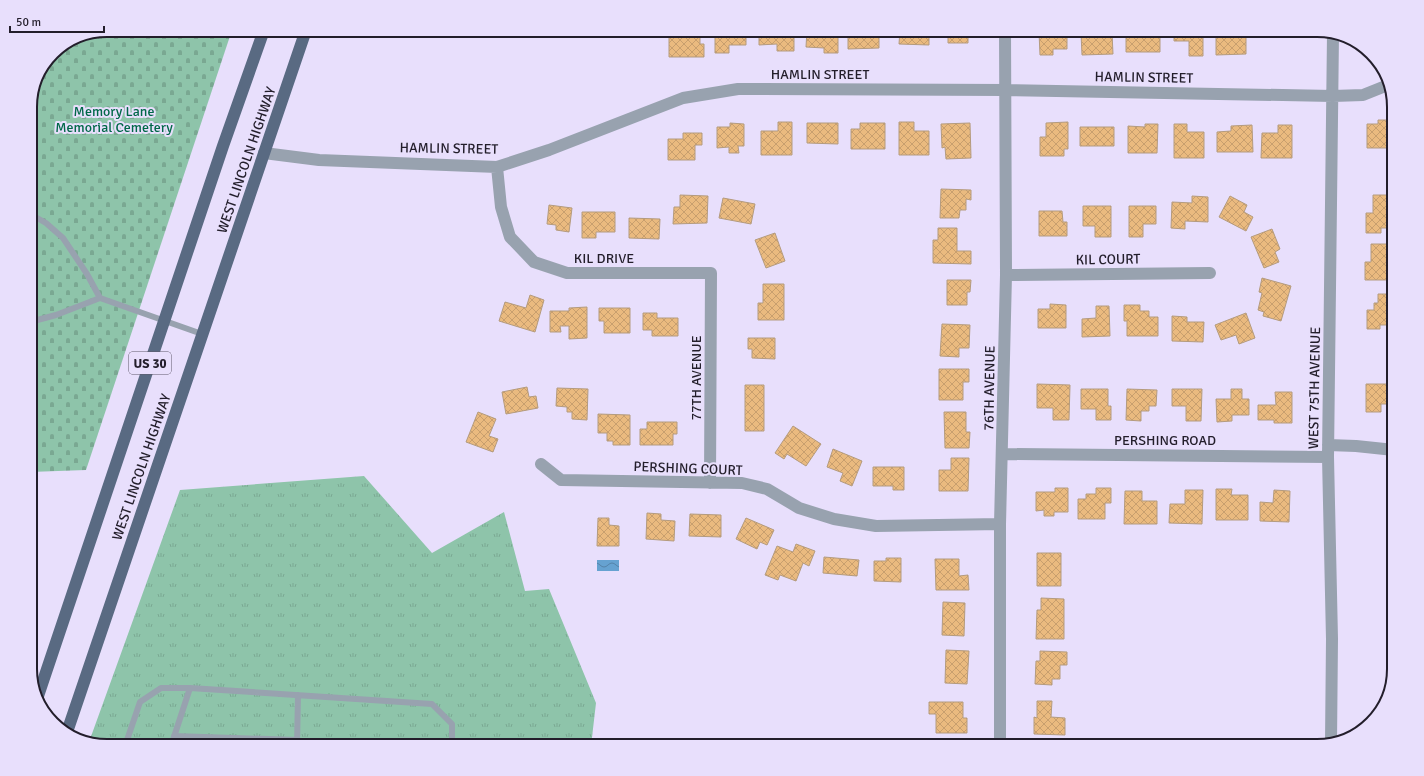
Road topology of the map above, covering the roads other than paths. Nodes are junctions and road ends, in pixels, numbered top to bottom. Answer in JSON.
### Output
{"nodes":[{"id":1,"x":262,"y":37,"type":"edge"},
{"id":2,"x":304,"y":37,"type":"edge"},
{"id":3,"x":1005,"y":37,"type":"edge"},
{"id":4,"x":1333,"y":39,"type":"edge"},
{"id":5,"x":1384,"y":87,"type":"edge"},
{"id":6,"x":1006,"y":90,"type":"junction"},
{"id":7,"x":1333,"y":96,"type":"junction"},
{"id":8,"x":264,"y":153,"type":"junction"},
{"id":9,"x":497,"y":167,"type":"junction"},
{"id":10,"x":37,"y":218,"type":"edge"},
{"id":11,"x":711,"y":273,"type":"joint"},
{"id":12,"x":1210,"y":273,"type":"dead end"},
{"id":13,"x":1006,"y":275,"type":"junction"},
{"id":14,"x":100,"y":298,"type":"junction"},
{"id":15,"x":37,"y":320,"type":"edge"},
{"id":16,"x":164,"y":321,"type":"junction"},
{"id":17,"x":202,"y":334,"type":"junction"},
{"id":18,"x":1387,"y":449,"type":"edge"},
{"id":19,"x":1328,"y":451,"type":"junction"},
{"id":20,"x":1002,"y":454,"type":"junction"},
{"id":21,"x":541,"y":464,"type":"dead end"},
{"id":22,"x":710,"y":483,"type":"junction"},
{"id":23,"x":1000,"y":524,"type":"junction"},
{"id":24,"x":190,"y":688,"type":"junction"},
{"id":25,"x":40,"y":689,"type":"edge"},
{"id":26,"x":298,"y":695,"type":"junction"},
{"id":27,"x":69,"y":727,"type":"edge"},
{"id":28,"x":174,"y":736,"type":"junction"},
{"id":29,"x":1331,"y":738,"type":"edge"},
{"id":30,"x":127,"y":739,"type":"edge"},
{"id":31,"x":173,"y":739,"type":"edge"},
{"id":32,"x":227,"y":739,"type":"edge"},
{"id":33,"x":297,"y":739,"type":"edge"},
{"id":34,"x":452,"y":739,"type":"edge"},
{"id":35,"x":1000,"y":739,"type":"edge"}],
"edges":[{"from":1,"to":16,"type":"main road","name":"WEST LINCOLN HIGHWAY","number":"US 30"},
{"from":2,"to":8,"type":"main road","name":"WEST LINCOLN HIGHWAY","number":"US 30"},
{"from":3,"to":6,"type":"street","name":"76TH AVENUE"},
{"from":4,"to":7,"type":"street","name":"WEST 75TH AVENUE"},
{"from":5,"to":7,"type":"street","name":"HAMLIN STREET"},
{"from":6,"to":7,"type":"street","name":"HAMLIN STREET"},
{"from":6,"to":9,"type":"street","name":"HAMLIN STREET"},
{"from":6,"to":13,"type":"street","name":"76TH AVENUE"},
{"from":7,"to":19,"type":"street","name":"WEST 75TH AVENUE"},
{"from":8,"to":9,"type":"street","name":"HAMLIN STREET"},
{"from":8,"to":17,"type":"main road","name":"WEST LINCOLN HIGHWAY","number":"US 30"},
{"from":9,"to":11,"type":"street","name":"KIL DRIVE"},
{"from":10,"to":14,"type":"lane"},
{"from":11,"to":22,"type":"street","name":"77TH AVENUE"},
{"from":12,"to":13,"type":"street","name":"KIL COURT"},
{"from":13,"to":20,"type":"street","name":"76TH AVENUE"},
{"from":14,"to":15,"type":"lane"},
{"from":14,"to":16,"type":"lane"},
{"from":16,"to":17,"type":"lane"},
{"from":16,"to":25,"type":"main road","name":"WEST LINCOLN HIGHWAY","number":"US 30"},
{"from":17,"to":27,"type":"main road","name":"WEST LINCOLN HIGHWAY","number":"US 30"},
{"from":18,"to":19,"type":"street","name":"PERSHING ROAD"},
{"from":19,"to":20,"type":"street","name":"PERSHING ROAD"},
{"from":19,"to":29,"type":"street","name":"WEST 75TH AVENUE"},
{"from":20,"to":23,"type":"street","name":"76TH AVENUE"},
{"from":21,"to":22,"type":"street","name":"PERSHING COURT"},
{"from":22,"to":23,"type":"street","name":"PERSHING COURT"},
{"from":23,"to":35,"type":"street","name":"76TH AVENUE"},
{"from":24,"to":26,"type":"lane"},
{"from":24,"to":28,"type":"lane"},
{"from":24,"to":30,"type":"lane"},
{"from":26,"to":33,"type":"lane"},
{"from":26,"to":34,"type":"lane"},
{"from":28,"to":31,"type":"lane"},
{"from":28,"to":32,"type":"lane"}]}
